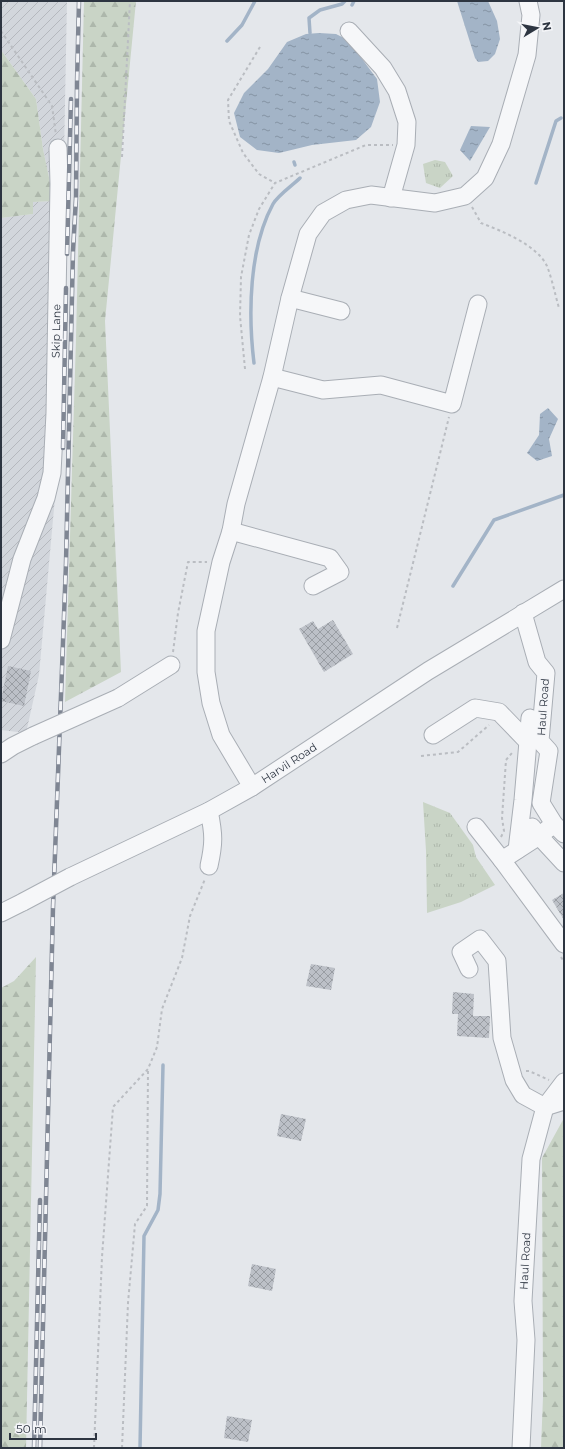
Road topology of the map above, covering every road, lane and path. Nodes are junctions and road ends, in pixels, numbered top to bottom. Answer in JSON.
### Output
{"nodes":[{"id":1,"x":130,"y":1,"type":"edge"},
{"id":2,"x":528,"y":1,"type":"edge"},
{"id":3,"x":1,"y":31,"type":"edge"},
{"id":4,"x":349,"y":31,"type":"dead end"},
{"id":5,"x":260,"y":47,"type":"dead end"},
{"id":6,"x":406,"y":145,"type":"junction"},
{"id":7,"x":58,"y":148,"type":"joint"},
{"id":8,"x":122,"y":157,"type":"dead end"},
{"id":9,"x":276,"y":183,"type":"junction"},
{"id":10,"x":465,"y":196,"type":"junction"},
{"id":11,"x":391,"y":198,"type":"junction"},
{"id":12,"x":290,"y":298,"type":"junction"},
{"id":13,"x":478,"y":304,"type":"dead end"},
{"id":14,"x":559,"y":308,"type":"dead end"},
{"id":15,"x":341,"y":311,"type":"dead end"},
{"id":16,"x":245,"y":369,"type":"dead end"},
{"id":17,"x":272,"y":377,"type":"junction"},
{"id":18,"x":452,"y":404,"type":"junction"},
{"id":19,"x":231,"y":531,"type":"junction"},
{"id":20,"x":222,"y":562,"type":"junction"},
{"id":21,"x":313,"y":586,"type":"dead end"},
{"id":22,"x":564,"y":589,"type":"edge"},
{"id":23,"x":523,"y":613,"type":"junction"},
{"id":24,"x":397,"y":628,"type":"dead end"},
{"id":25,"x":1,"y":640,"type":"edge"},
{"id":26,"x":171,"y":665,"type":"joint"},
{"id":27,"x":490,"y":724,"type":"dead end"},
{"id":28,"x":433,"y":735,"type":"dead end"},
{"id":29,"x":527,"y":744,"type":"junction"},
{"id":30,"x":1,"y":754,"type":"edge"},
{"id":31,"x":421,"y":756,"type":"dead end"},
{"id":32,"x":252,"y":787,"type":"junction"},
{"id":33,"x":209,"y":811,"type":"junction"},
{"id":34,"x":476,"y":827,"type":"dead end"},
{"id":35,"x":551,"y":831,"type":"edge"},
{"id":36,"x":564,"y":847,"type":"edge"},
{"id":37,"x":517,"y":850,"type":"junction"},
{"id":38,"x":497,"y":854,"type":"junction"},
{"id":39,"x":564,"y":863,"type":"edge"},
{"id":40,"x":209,"y":866,"type":"joint"},
{"id":41,"x":1,"y":913,"type":"edge"},
{"id":42,"x":562,"y":950,"type":"edge"},
{"id":43,"x":564,"y":962,"type":"edge"},
{"id":44,"x":469,"y":969,"type":"dead end"},
{"id":45,"x":148,"y":1069,"type":"junction"},
{"id":46,"x":511,"y":1071,"type":"junction"},
{"id":47,"x":560,"y":1082,"type":"edge"},
{"id":48,"x":564,"y":1101,"type":"edge"},
{"id":49,"x":545,"y":1107,"type":"junction"},
{"id":50,"x":94,"y":1448,"type":"edge"},
{"id":51,"x":122,"y":1448,"type":"edge"},
{"id":52,"x":521,"y":1448,"type":"edge"}],
"edges":[{"from":1,"to":8,"type":"path"},
{"from":2,"to":10,"type":"street"},
{"from":3,"to":7,"type":"path"},
{"from":4,"to":6,"type":"street"},
{"from":5,"to":9,"type":"path"},
{"from":6,"to":9,"type":"path"},
{"from":6,"to":11,"type":"street"},
{"from":7,"to":25,"type":"street","name":"Skip Lane"},
{"from":9,"to":16,"type":"path"},
{"from":10,"to":11,"type":"street"},
{"from":10,"to":14,"type":"path"},
{"from":11,"to":12,"type":"street"},
{"from":12,"to":15,"type":"street"},
{"from":12,"to":17,"type":"street"},
{"from":13,"to":18,"type":"street"},
{"from":17,"to":18,"type":"street"},
{"from":17,"to":19,"type":"street"},
{"from":18,"to":24,"type":"path"},
{"from":19,"to":20,"type":"street"},
{"from":19,"to":21,"type":"street"},
{"from":20,"to":26,"type":"path"},
{"from":20,"to":32,"type":"street"},
{"from":22,"to":23,"type":"street","name":"Harvil Road"},
{"from":23,"to":29,"type":"street","name":"Haul Road"},
{"from":23,"to":32,"type":"street","name":"Harvil Road"},
{"from":26,"to":30,"type":"street","bridge":true},
{"from":27,"to":31,"type":"path"},
{"from":28,"to":29,"type":"street"},
{"from":29,"to":35,"type":"street"},
{"from":29,"to":35,"type":"street","name":"Haul Road"},
{"from":29,"to":37,"type":"street"},
{"from":29,"to":38,"type":"path"},
{"from":32,"to":33,"type":"street","name":"Harvil Road"},
{"from":33,"to":40,"type":"street"},
{"from":33,"to":41,"type":"street","name":"Harvil Road","bridge":true},
{"from":34,"to":38,"type":"street"},
{"from":35,"to":36,"type":"street"},
{"from":35,"to":37,"type":"street"},
{"from":35,"to":39,"type":"street"},
{"from":37,"to":38,"type":"street"},
{"from":38,"to":42,"type":"street"},
{"from":40,"to":45,"type":"path"},
{"from":42,"to":43,"type":"path"},
{"from":44,"to":46,"type":"street"},
{"from":45,"to":50,"type":"path"},
{"from":45,"to":51,"type":"path"},
{"from":46,"to":47,"type":"path"},
{"from":46,"to":49,"type":"street"},
{"from":47,"to":49,"type":"street","name":"Haul Road"},
{"from":48,"to":49,"type":"street"},
{"from":49,"to":52,"type":"street","name":"Haul Road"}]}
